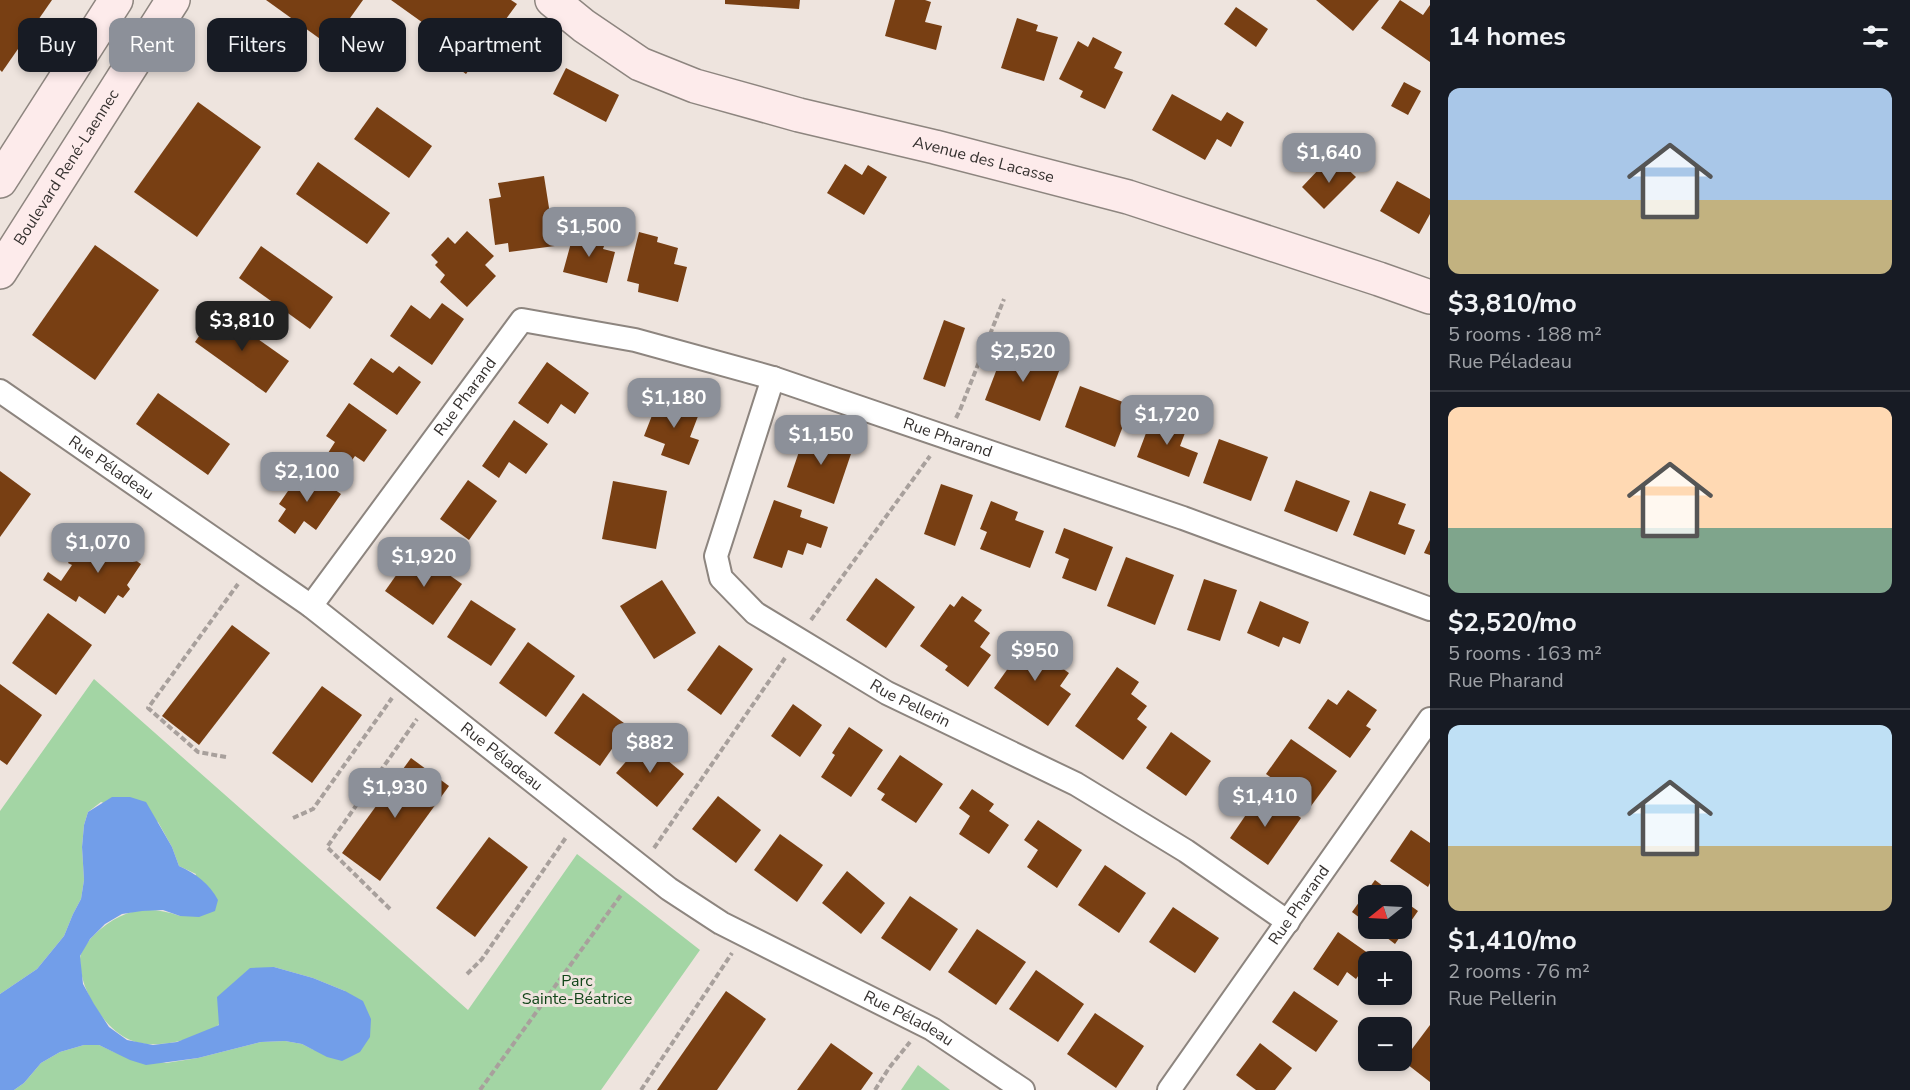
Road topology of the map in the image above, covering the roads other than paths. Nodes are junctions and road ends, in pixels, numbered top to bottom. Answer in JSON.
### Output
{"nodes":[{"id":1,"x":116,"y":0,"type":"edge"},
{"id":2,"x":173,"y":0,"type":"edge"},
{"id":3,"x":552,"y":0,"type":"edge"},
{"id":4,"x":0,"y":181,"type":"edge"},
{"id":5,"x":0,"y":272,"type":"edge"},
{"id":6,"x":1430,"y":297,"type":"edge"},
{"id":7,"x":773,"y":378,"type":"junction"},
{"id":8,"x":0,"y":390,"type":"edge"},
{"id":9,"x":310,"y":606,"type":"junction"},
{"id":10,"x":1430,"y":609,"type":"edge"},
{"id":11,"x":1430,"y":719,"type":"edge"},
{"id":12,"x":1288,"y":922,"type":"junction"},
{"id":13,"x":1023,"y":1090,"type":"edge"},
{"id":14,"x":1169,"y":1090,"type":"edge"}],
"edges":[{"from":1,"to":4,"type":"street"},
{"from":2,"to":5,"type":"street","name":"Boulevard René-Laennec"},
{"from":3,"to":6,"type":"street","name":"Avenue des Lacasse"},
{"from":7,"to":9,"type":"street","name":"Rue Pharand"},
{"from":7,"to":10,"type":"street","name":"Rue Pharand"},
{"from":7,"to":12,"type":"street","name":"Rue Pellerin"},
{"from":8,"to":9,"type":"street","name":"Rue Péladeau"},
{"from":9,"to":13,"type":"street","name":"Rue Péladeau"},
{"from":11,"to":12,"type":"street","name":"Rue Pharand"},
{"from":12,"to":14,"type":"street","name":"Rue Pharand"}]}
